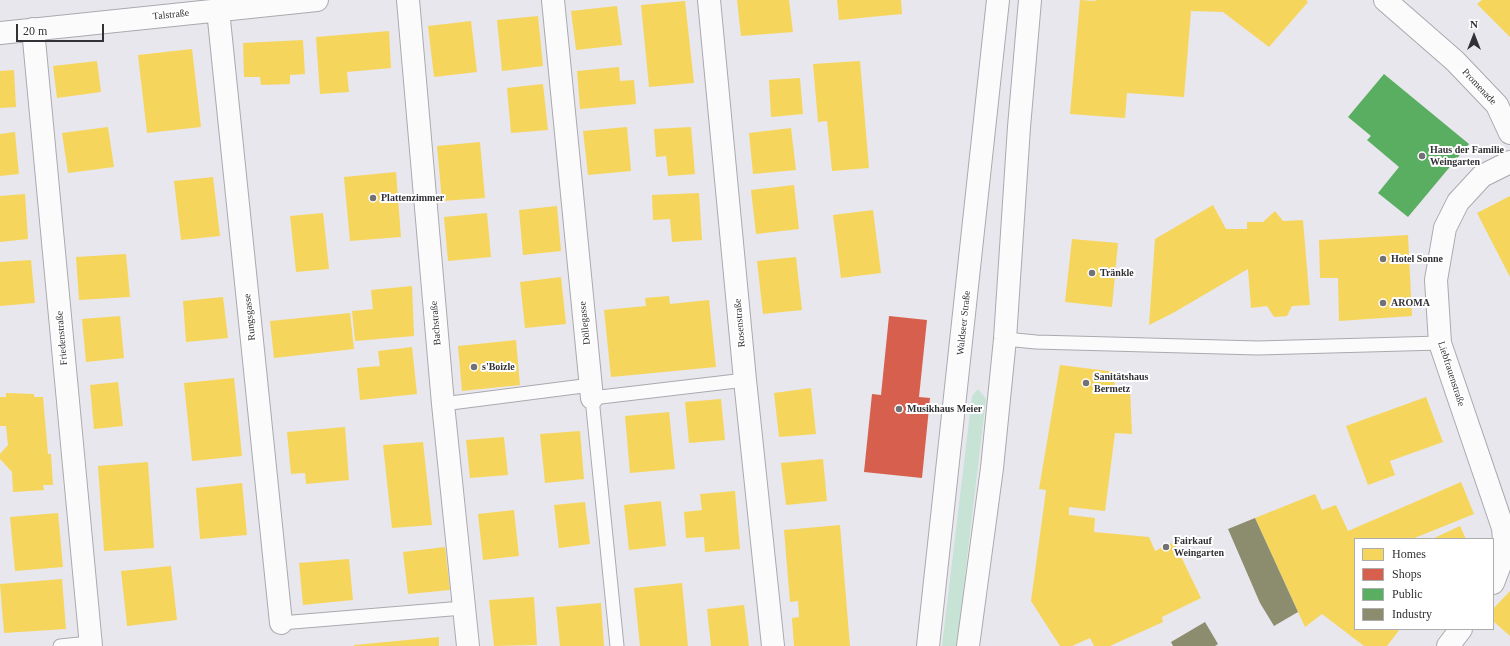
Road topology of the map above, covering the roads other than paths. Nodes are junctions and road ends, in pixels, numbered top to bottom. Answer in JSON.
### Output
{"nodes":[{"id":1,"x":317,"y":0,"type":"edge"},
{"id":2,"x":408,"y":0,"type":"edge"},
{"id":3,"x":554,"y":0,"type":"edge"},
{"id":4,"x":709,"y":0,"type":"edge"},
{"id":5,"x":998,"y":0,"type":"edge"},
{"id":6,"x":1030,"y":0,"type":"edge"},
{"id":7,"x":292,"y":2,"type":"edge"},
{"id":8,"x":1390,"y":2,"type":"edge"},
{"id":9,"x":218,"y":10,"type":"junction"},
{"id":10,"x":33,"y":29,"type":"junction"},
{"id":11,"x":0,"y":33,"type":"edge"},
{"id":12,"x":1510,"y":133,"type":"edge"},
{"id":13,"x":1510,"y":162,"type":"edge"},
{"id":14,"x":1005,"y":339,"type":"junction"},
{"id":15,"x":1440,"y":343,"type":"junction"},
{"id":16,"x":745,"y":380,"type":"junction"},
{"id":17,"x":591,"y":392,"type":"junction"},
{"id":18,"x":443,"y":404,"type":"junction"},
{"id":19,"x":1508,"y":552,"type":"edge"},
{"id":20,"x":1494,"y":581,"type":"edge"},
{"id":21,"x":463,"y":608,"type":"junction"},
{"id":22,"x":281,"y":623,"type":"joint"},
{"id":23,"x":1460,"y":630,"type":"edge"},
{"id":24,"x":90,"y":644,"type":"edge"},
{"id":25,"x":60,"y":646,"type":"edge"},
{"id":26,"x":468,"y":646,"type":"edge"},
{"id":27,"x":617,"y":646,"type":"edge"},
{"id":28,"x":773,"y":646,"type":"edge"},
{"id":29,"x":928,"y":646,"type":"edge"},
{"id":30,"x":968,"y":646,"type":"edge"},
{"id":31,"x":1448,"y":646,"type":"edge"}],
"edges":[{"from":1,"to":7,"type":"street","name":"Talstraße"},
{"from":2,"to":18,"type":"street","name":"Bachstraße"},
{"from":3,"to":17,"type":"street","name":"Döllegasse"},
{"from":4,"to":16,"type":"street","name":"Rosenstraße"},
{"from":5,"to":29,"type":"street","name":"Waldseer Straße"},
{"from":6,"to":14,"type":"street"},
{"from":7,"to":9,"type":"street","name":"Talstraße"},
{"from":8,"to":12,"type":"street","name":"Promenade"},
{"from":9,"to":10,"type":"street","name":"Talstraße"},
{"from":9,"to":22,"type":"street","name":"Rungsgasse"},
{"from":10,"to":11,"type":"street","name":"Talstraße"},
{"from":10,"to":24,"type":"street","name":"Friedenstraße"},
{"from":13,"to":15,"type":"street","name":"Liebfrauenstraße"},
{"from":14,"to":15,"type":"lane"},
{"from":14,"to":30,"type":"street"},
{"from":15,"to":19,"type":"street","name":"Liebfrauenstraße"},
{"from":16,"to":17,"type":"lane"},
{"from":16,"to":28,"type":"street","name":"Rosenstraße"},
{"from":17,"to":18,"type":"lane"},
{"from":17,"to":27,"type":"lane","name":"Döllegasse"},
{"from":18,"to":21,"type":"street","name":"Bachstraße"},
{"from":19,"to":20,"type":"street","name":"Liebfrauenstraße"},
{"from":21,"to":22,"type":"lane"},
{"from":21,"to":26,"type":"street","name":"Bachstraße"},
{"from":23,"to":31,"type":"street"},
{"from":24,"to":25,"type":"lane"}]}
